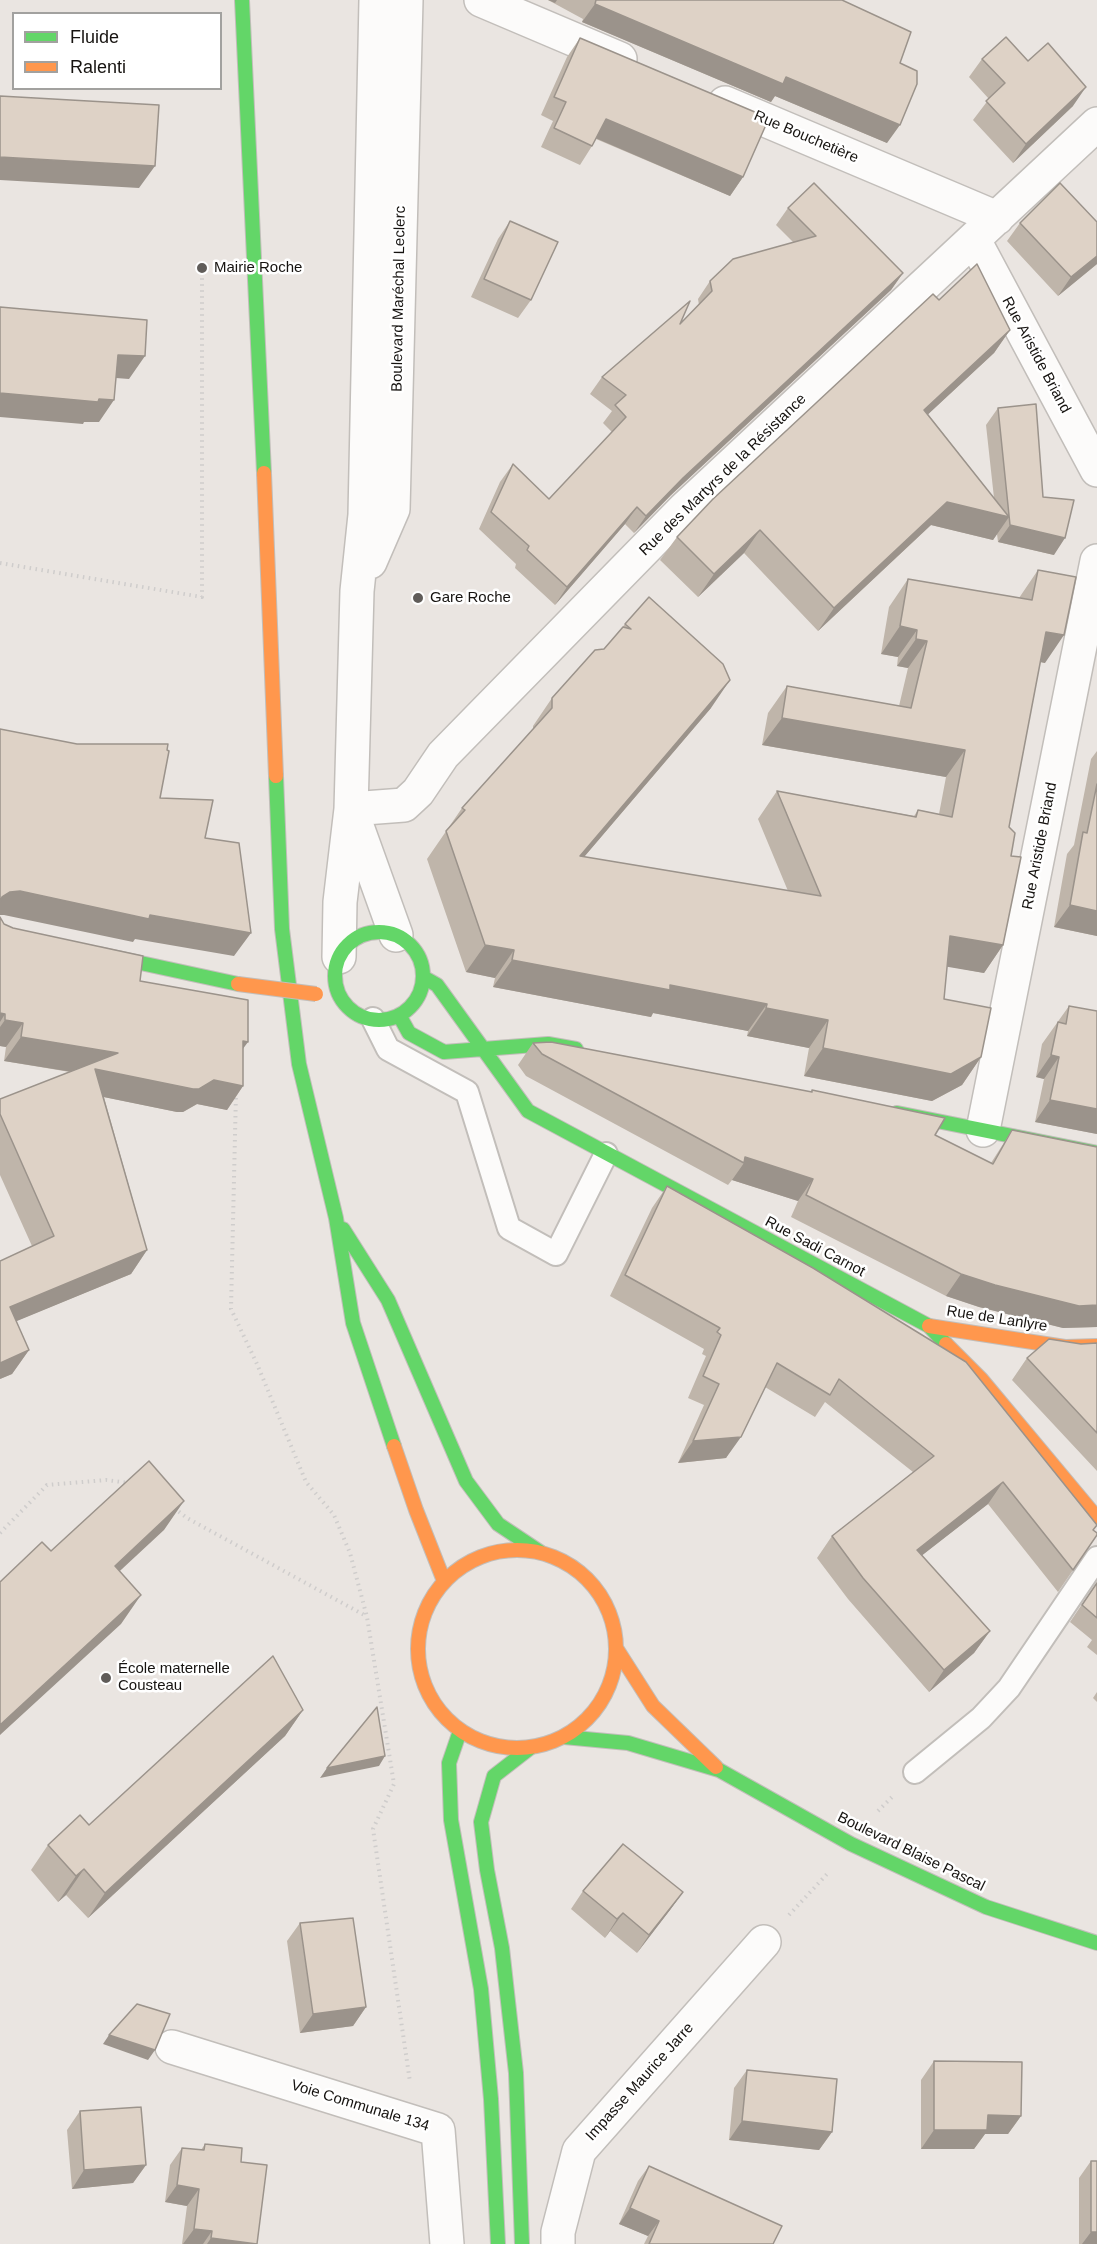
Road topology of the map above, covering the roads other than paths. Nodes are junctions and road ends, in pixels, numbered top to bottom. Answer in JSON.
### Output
{"nodes":[{"id":1,"x":242,"y":0,"type":"edge"},
{"id":2,"x":376,"y":0,"type":"edge"},
{"id":3,"x":406,"y":0,"type":"edge"},
{"id":4,"x":481,"y":0,"type":"edge"},
{"id":5,"x":646,"y":70,"type":"edge"},
{"id":6,"x":701,"y":93,"type":"edge"},
{"id":7,"x":1097,"y":124,"type":"edge"},
{"id":8,"x":986,"y":229,"type":"junction"},
{"id":9,"x":1097,"y":470,"type":"edge"},
{"id":10,"x":1097,"y":561,"type":"edge"},
{"id":11,"x":357,"y":591,"type":"junction"},
{"id":12,"x":351,"y":809,"type":"junction"},
{"id":13,"x":396,"y":935,"type":"junction"},
{"id":14,"x":90,"y":952,"type":"edge"},
{"id":15,"x":338,"y":971,"type":"junction"},
{"id":16,"x":423,"y":977,"type":"junction"},
{"id":17,"x":399,"y":1015,"type":"junction"},
{"id":18,"x":373,"y":1019,"type":"junction"},
{"id":19,"x":485,"y":1049,"type":"junction"},
{"id":20,"x":594,"y":1053,"type":"edge"},
{"id":21,"x":885,"y":1111,"type":"edge"},
{"id":22,"x":983,"y":1130,"type":"junction"},
{"id":23,"x":1097,"y":1153,"type":"edge"},
{"id":24,"x":606,"y":1154,"type":"junction"},
{"id":25,"x":336,"y":1218,"type":"junction"},
{"id":26,"x":928,"y":1326,"type":"junction"},
{"id":27,"x":1097,"y":1346,"type":"edge"},
{"id":28,"x":1097,"y":1518,"type":"edge"},
{"id":29,"x":540,"y":1552,"type":"junction"},
{"id":30,"x":1097,"y":1558,"type":"edge"},
{"id":31,"x":444,"y":1581,"type":"junction"},
{"id":32,"x":616,"y":1648,"type":"junction"},
{"id":33,"x":460,"y":1731,"type":"junction"},
{"id":34,"x":564,"y":1737,"type":"junction"},
{"id":35,"x":530,"y":1748,"type":"junction"},
{"id":36,"x":719,"y":1770,"type":"junction"},
{"id":37,"x":915,"y":1772,"type":"dead end"},
{"id":38,"x":765,"y":1942,"type":"road end"},
{"id":39,"x":1097,"y":1943,"type":"edge"},
{"id":40,"x":172,"y":2047,"type":"dead end"},
{"id":41,"x":447,"y":2244,"type":"edge"},
{"id":42,"x":498,"y":2244,"type":"edge"},
{"id":43,"x":522,"y":2244,"type":"edge"},
{"id":44,"x":558,"y":2244,"type":"edge"}],
"edges":[{"from":1,"to":25,"type":"main road"},
{"from":2,"to":11,"type":"street","name":"Boulevard Maréchal Leclerc"},
{"from":3,"to":11,"type":"street","name":"Boulevard Maréchal Leclerc"},
{"from":4,"to":5,"type":"street"},
{"from":6,"to":8,"type":"street","name":"Rue Bouchetière"},
{"from":7,"to":8,"type":"street","name":"Rue des Martyrs de la Résistance"},
{"from":8,"to":9,"type":"street","name":"Rue Aristide Briand"},
{"from":8,"to":12,"type":"street","name":"Rue des Martyrs de la Résistance"},
{"from":10,"to":22,"type":"street","name":"Rue Aristide Briand"},
{"from":11,"to":12,"type":"street","name":"Boulevard Maréchal Leclerc"},
{"from":12,"to":13,"type":"street","name":"Boulevard Maréchal Leclerc"},
{"from":12,"to":15,"type":"street","name":"Boulevard Maréchal Leclerc"},
{"from":13,"to":15,"type":"main road"},
{"from":13,"to":16,"type":"main road"},
{"from":14,"to":15,"type":"main road","bridge":true},
{"from":15,"to":18,"type":"main road"},
{"from":16,"to":17,"type":"main road"},
{"from":16,"to":19,"type":"main road","name":"Rue Sadi Carnot"},
{"from":17,"to":18,"type":"main road"},
{"from":17,"to":19,"type":"main road"},
{"from":18,"to":24,"type":"lane"},
{"from":19,"to":20,"type":"main road"},
{"from":19,"to":24,"type":"main road","name":"Rue Sadi Carnot"},
{"from":21,"to":22,"type":"main road"},
{"from":22,"to":23,"type":"main road"},
{"from":24,"to":26,"type":"main road","name":"Rue Sadi Carnot"},
{"from":25,"to":29,"type":"main road"},
{"from":25,"to":31,"type":"main road"},
{"from":26,"to":27,"type":"main road","name":"Rue de Lanlyre"},
{"from":26,"to":28,"type":"main road","name":"Rue Sadi Carnot"},
{"from":29,"to":31,"type":"main road"},
{"from":29,"to":32,"type":"main road"},
{"from":30,"to":37,"type":"lane"},
{"from":31,"to":33,"type":"main road"},
{"from":32,"to":34,"type":"main road"},
{"from":32,"to":36,"type":"main road","name":"Boulevard Blaise Pascal"},
{"from":33,"to":35,"type":"main road"},
{"from":33,"to":42,"type":"main road"},
{"from":34,"to":35,"type":"main road"},
{"from":34,"to":36,"type":"main road","name":"Boulevard Blaise Pascal"},
{"from":35,"to":43,"type":"main road"},
{"from":36,"to":39,"type":"main road","name":"Boulevard Blaise Pascal"},
{"from":38,"to":44,"type":"street","name":"Impasse Maurice Jarre"},
{"from":40,"to":41,"type":"street","name":"Voie Communale 134"}]}
